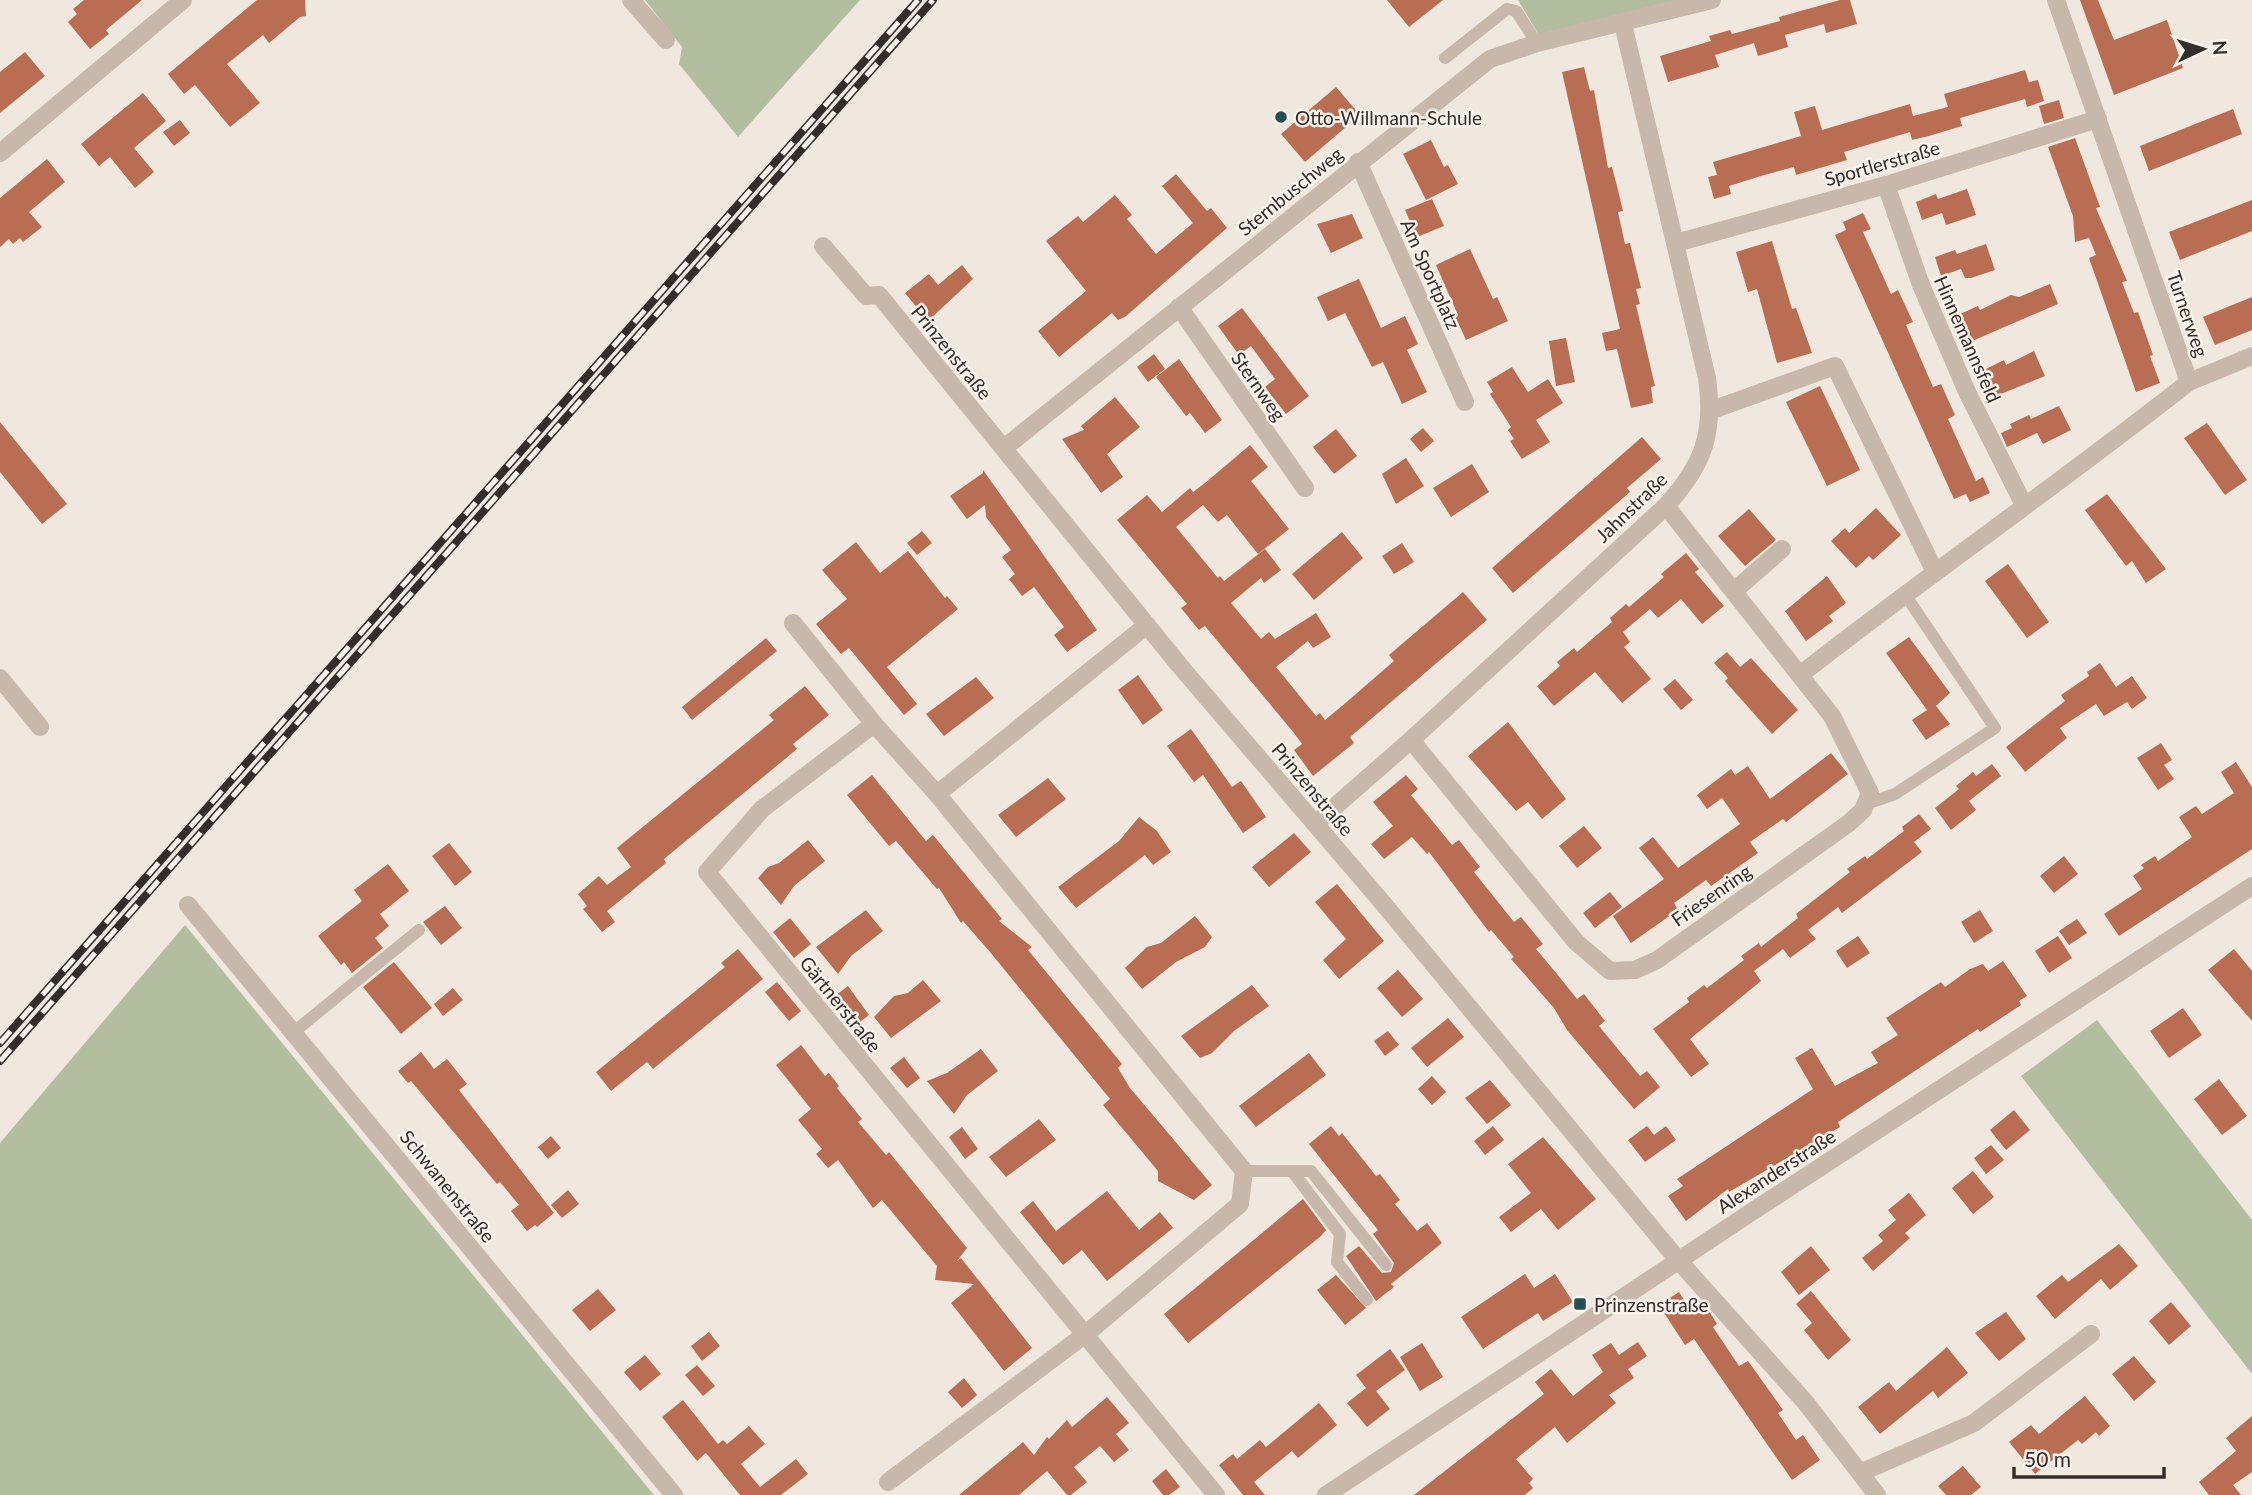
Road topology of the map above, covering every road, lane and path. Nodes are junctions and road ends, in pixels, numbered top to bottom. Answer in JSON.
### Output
{"nodes":[{"id":1,"x":183,"y":0,"type":"edge"},
{"id":2,"x":631,"y":0,"type":"edge"},
{"id":3,"x":1712,"y":0,"type":"edge"},
{"id":4,"x":2056,"y":0,"type":"edge"},
{"id":5,"x":1623,"y":24,"type":"junction"},
{"id":6,"x":666,"y":40,"type":"dead end"},
{"id":7,"x":1537,"y":43,"type":"junction"},
{"id":8,"x":1445,"y":58,"type":"dead end"},
{"id":9,"x":2098,"y":119,"type":"junction"},
{"id":10,"x":0,"y":153,"type":"edge"},
{"id":11,"x":1358,"y":162,"type":"junction"},
{"id":12,"x":1886,"y":185,"type":"junction"},
{"id":13,"x":1676,"y":243,"type":"junction"},
{"id":14,"x":824,"y":246,"type":"dead end"},
{"id":15,"x":1180,"y":307,"type":"junction"},
{"id":16,"x":2252,"y":356,"type":"edge"},
{"id":17,"x":2189,"y":382,"type":"junction"},
{"id":18,"x":1465,"y":402,"type":"dead end"},
{"id":19,"x":1712,"y":410,"type":"junction"},
{"id":20,"x":1004,"y":448,"type":"junction"},
{"id":21,"x":1305,"y":488,"type":"dead end"},
{"id":22,"x":2024,"y":505,"type":"junction"},
{"id":23,"x":1665,"y":506,"type":"junction"},
{"id":24,"x":1782,"y":550,"type":"dead end"},
{"id":25,"x":1934,"y":570,"type":"junction"},
{"id":26,"x":1734,"y":591,"type":"junction"},
{"id":27,"x":1904,"y":593,"type":"junction"},
{"id":28,"x":793,"y":622,"type":"dead end"},
{"id":29,"x":1147,"y":625,"type":"junction"},
{"id":30,"x":1801,"y":674,"type":"junction"},
{"id":31,"x":0,"y":678,"type":"edge"},
{"id":32,"x":874,"y":724,"type":"junction"},
{"id":33,"x":40,"y":727,"type":"dead end"},
{"id":34,"x":1410,"y":740,"type":"junction"},
{"id":35,"x":937,"y":794,"type":"junction"},
{"id":36,"x":1866,"y":803,"type":"junction"},
{"id":37,"x":1315,"y":824,"type":"junction"},
{"id":38,"x":2250,"y":892,"type":"edge"},
{"id":39,"x":188,"y":905,"type":"dead end"},
{"id":40,"x":419,"y":930,"type":"dead end"},
{"id":41,"x":295,"y":1031,"type":"junction"},
{"id":42,"x":1244,"y":1171,"type":"junction"},
{"id":43,"x":1292,"y":1171,"type":"junction"},
{"id":44,"x":1678,"y":1260,"type":"junction"},
{"id":45,"x":1386,"y":1265,"type":"dead end"},
{"id":46,"x":1367,"y":1300,"type":"dead end"},
{"id":47,"x":1087,"y":1334,"type":"junction"},
{"id":48,"x":2091,"y":1334,"type":"dead end"},
{"id":49,"x":1860,"y":1473,"type":"junction"},
{"id":50,"x":888,"y":1482,"type":"dead end"},
{"id":51,"x":674,"y":1495,"type":"edge"},
{"id":52,"x":1216,"y":1495,"type":"edge"},
{"id":53,"x":1325,"y":1495,"type":"edge"},
{"id":54,"x":1877,"y":1495,"type":"edge"}],
"edges":[{"from":1,"to":10,"type":"street"},
{"from":2,"to":6,"type":"street"},
{"from":3,"to":5,"type":"street","name":"Sternbuschweg"},
{"from":4,"to":9,"type":"street","name":"Turnerweg"},
{"from":5,"to":7,"type":"street","name":"Sternbuschweg"},
{"from":5,"to":13,"type":"street","name":"Jahnstraße"},
{"from":7,"to":8,"type":"lane"},
{"from":7,"to":11,"type":"street","name":"Sternbuschweg"},
{"from":9,"to":12,"type":"street","name":"Sportlerstraße"},
{"from":9,"to":17,"type":"street","name":"Turnerweg"},
{"from":11,"to":15,"type":"street","name":"Sternbuschweg"},
{"from":11,"to":18,"type":"street","name":"Am Sportplatz"},
{"from":12,"to":13,"type":"street","name":"Sportlerstraße"},
{"from":12,"to":22,"type":"street","name":"Hinnemannsfeld"},
{"from":13,"to":19,"type":"street","name":"Jahnstraße"},
{"from":14,"to":20,"type":"street","name":"Prinzenstraße"},
{"from":15,"to":20,"type":"street","name":"Sternbuschweg"},
{"from":15,"to":21,"type":"street","name":"Sternweg"},
{"from":16,"to":17,"type":"street"},
{"from":17,"to":22,"type":"street","name":"Turnerweg"},
{"from":19,"to":23,"type":"street","name":"Jahnstraße"},
{"from":19,"to":25,"type":"street"},
{"from":20,"to":29,"type":"street","name":"Prinzenstraße"},
{"from":22,"to":25,"type":"street","name":"Turnerweg"},
{"from":23,"to":26,"type":"street"},
{"from":23,"to":34,"type":"street","name":"Jahnstraße"},
{"from":24,"to":26,"type":"street"},
{"from":25,"to":27,"type":"street","name":"Turnerweg"},
{"from":26,"to":30,"type":"street"},
{"from":27,"to":30,"type":"street","name":"Turnerweg"},
{"from":27,"to":36,"type":"lane"},
{"from":28,"to":32,"type":"street"},
{"from":29,"to":35,"type":"street"},
{"from":29,"to":37,"type":"street","name":"Prinzenstraße"},
{"from":30,"to":36,"type":"street"},
{"from":31,"to":33,"type":"street"},
{"from":32,"to":35,"type":"street"},
{"from":32,"to":47,"type":"street","name":"Gärtnerstraße"},
{"from":34,"to":36,"type":"street","name":"Friesenring"},
{"from":34,"to":37,"type":"street","name":"Jahnstraße"},
{"from":35,"to":42,"type":"street"},
{"from":37,"to":44,"type":"street","name":"Prinzenstraße"},
{"from":38,"to":44,"type":"street","name":"Alexanderstraße"},
{"from":39,"to":41,"type":"street","name":"Schwanenstraße"},
{"from":40,"to":41,"type":"lane"},
{"from":41,"to":51,"type":"street","name":"Schwanenstraße"},
{"from":42,"to":43,"type":"lane"},
{"from":42,"to":47,"type":"street"},
{"from":43,"to":45,"type":"lane"},
{"from":43,"to":46,"type":"lane"},
{"from":44,"to":49,"type":"street","name":"Prinzenstraße"},
{"from":44,"to":53,"type":"street","name":"Alexanderstraße"},
{"from":47,"to":50,"type":"street"},
{"from":47,"to":52,"type":"street","name":"Gärtnerstraße"},
{"from":48,"to":49,"type":"street"},
{"from":49,"to":54,"type":"street","name":"Prinzenstraße"}]}
